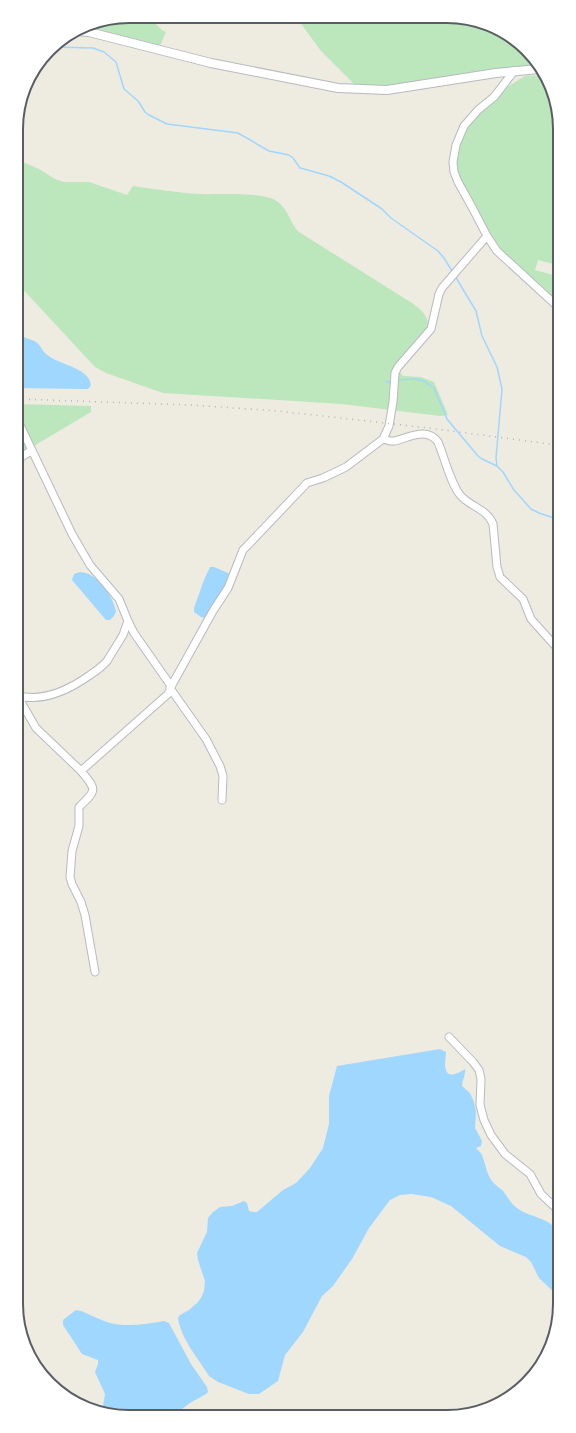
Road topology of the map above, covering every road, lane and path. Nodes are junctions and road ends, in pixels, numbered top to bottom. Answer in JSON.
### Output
{"nodes":[{"id":1,"x":86,"y":32,"type":"edge"},
{"id":2,"x":535,"y":69,"type":"edge"},
{"id":3,"x":514,"y":72,"type":"junction"},
{"id":4,"x":487,"y":236,"type":"junction"},
{"id":5,"x":553,"y":302,"type":"edge"},
{"id":6,"x":23,"y":431,"type":"edge"},
{"id":7,"x":383,"y":439,"type":"junction"},
{"id":8,"x":32,"y":450,"type":"junction"},
{"id":9,"x":23,"y":456,"type":"edge"},
{"id":10,"x":128,"y":621,"type":"junction"},
{"id":11,"x":553,"y":643,"type":"edge"},
{"id":12,"x":171,"y":687,"type":"junction"},
{"id":13,"x":23,"y":697,"type":"edge"},
{"id":14,"x":23,"y":705,"type":"edge"},
{"id":15,"x":81,"y":771,"type":"junction"},
{"id":16,"x":222,"y":800,"type":"dead end"},
{"id":17,"x":94,"y":972,"type":"dead end"},
{"id":18,"x":449,"y":1037,"type":"dead end"},
{"id":19,"x":553,"y":1205,"type":"edge"}],
"edges":[{"from":1,"to":3,"type":"street"},
{"from":2,"to":3,"type":"street"},
{"from":3,"to":4,"type":"street"},
{"from":4,"to":5,"type":"street"},
{"from":4,"to":7,"type":"street"},
{"from":6,"to":8,"type":"street"},
{"from":7,"to":11,"type":"street"},
{"from":7,"to":12,"type":"street"},
{"from":8,"to":9,"type":"street"},
{"from":8,"to":10,"type":"street"},
{"from":10,"to":12,"type":"street"},
{"from":10,"to":13,"type":"street"},
{"from":12,"to":15,"type":"street"},
{"from":12,"to":16,"type":"street"},
{"from":14,"to":15,"type":"street"},
{"from":15,"to":17,"type":"street"},
{"from":18,"to":19,"type":"street"}]}
